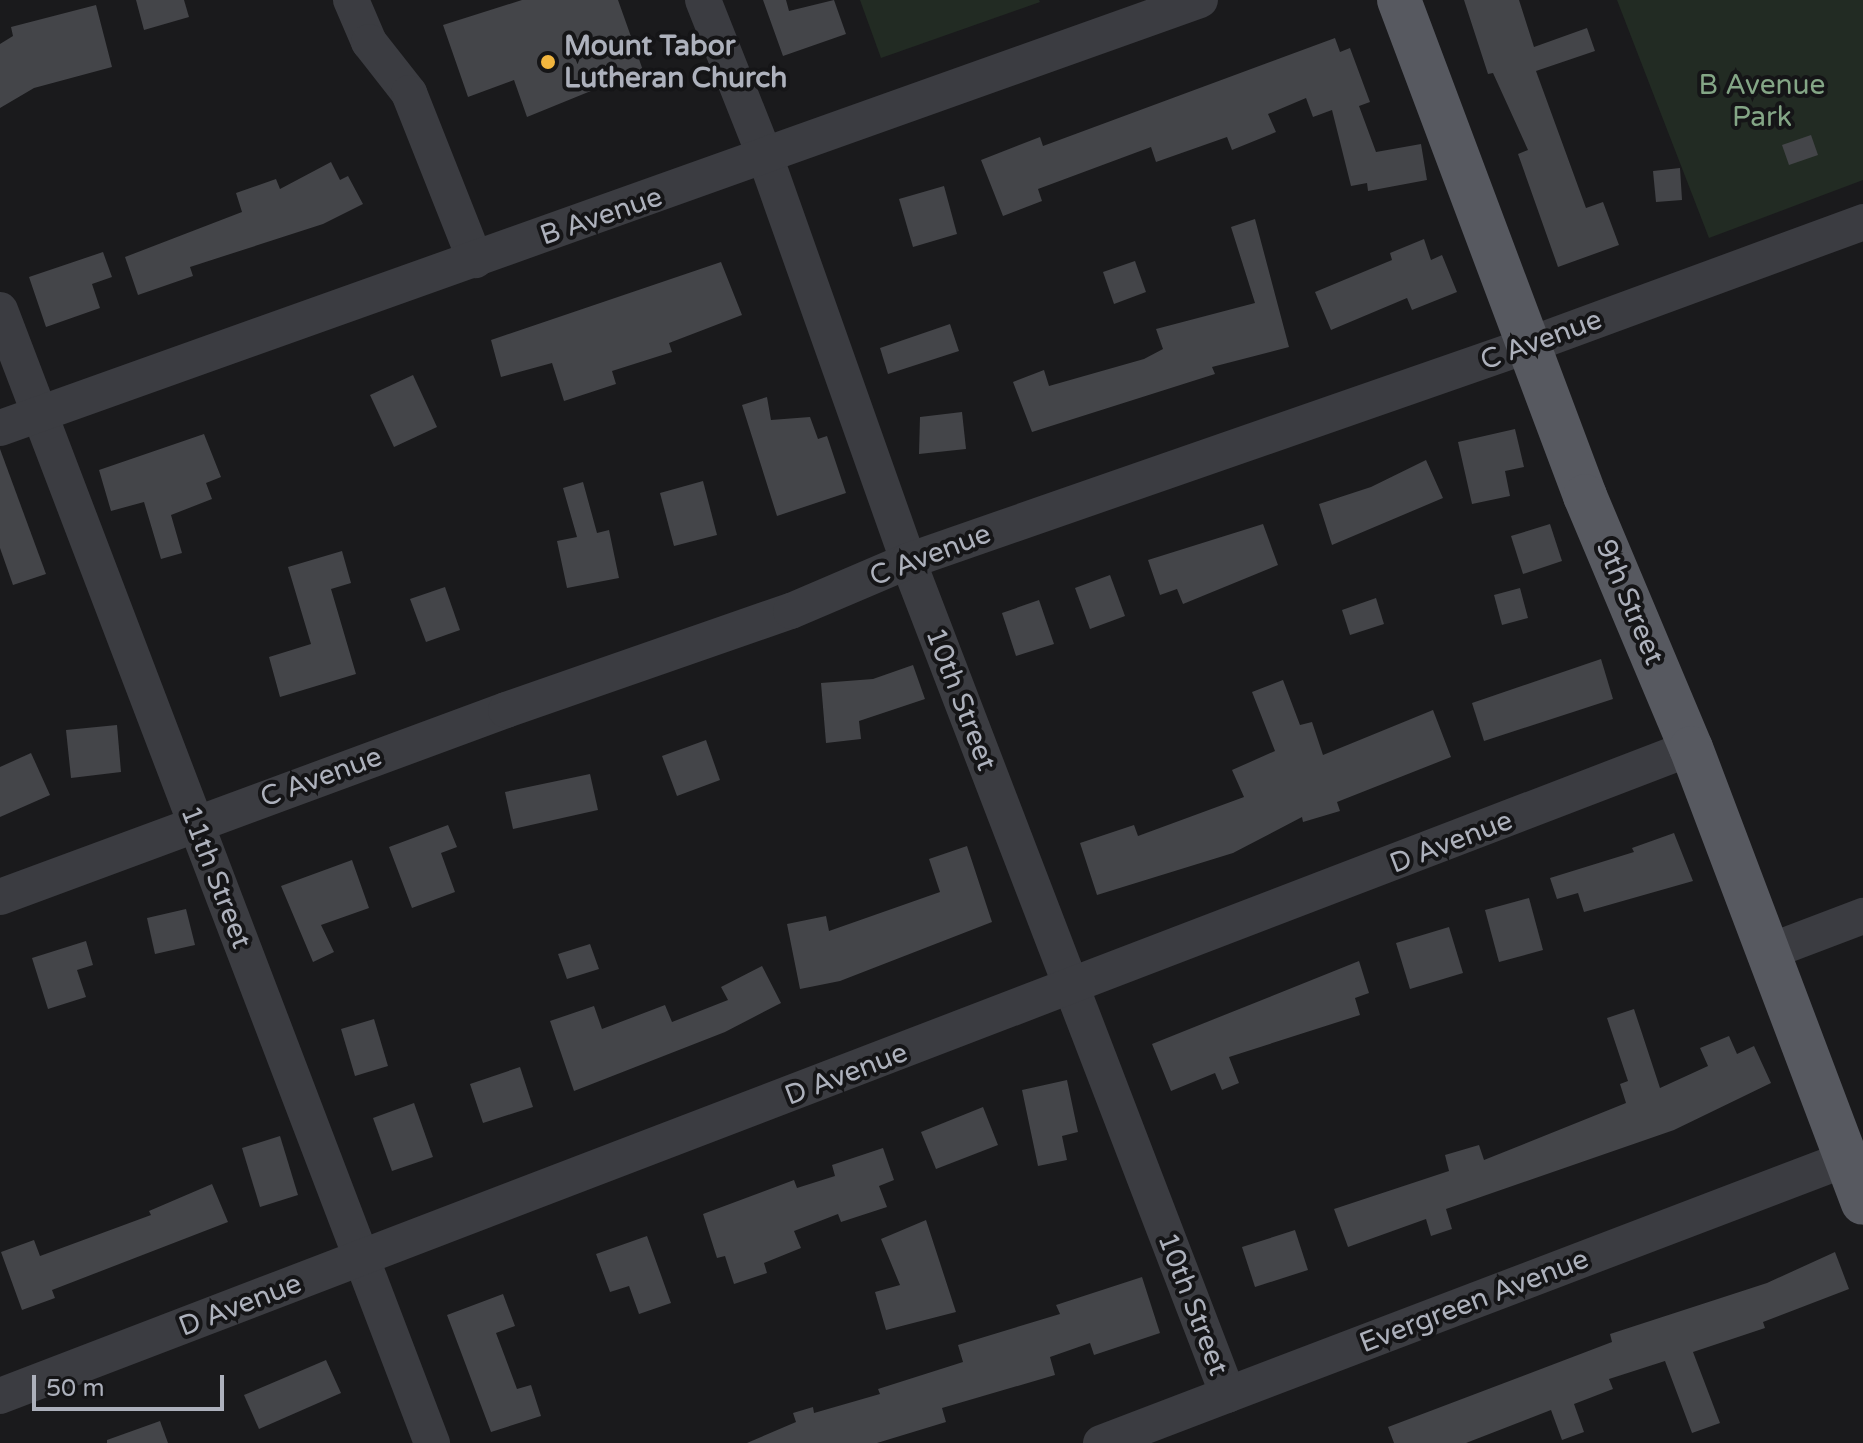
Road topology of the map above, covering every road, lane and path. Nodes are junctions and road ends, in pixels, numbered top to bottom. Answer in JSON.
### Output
{"nodes":[{"id":1,"x":351,"y":0,"type":"edge"},
{"id":2,"x":703,"y":0,"type":"edge"},
{"id":3,"x":1200,"y":0,"type":"edge"},
{"id":4,"x":1399,"y":0,"type":"edge"},
{"id":5,"x":766,"y":159,"type":"junction"},
{"id":6,"x":1863,"y":222,"type":"edge"},
{"id":7,"x":475,"y":260,"type":"junction"},
{"id":8,"x":0,"y":310,"type":"edge"},
{"id":9,"x":1532,"y":344,"type":"junction"},
{"id":10,"x":39,"y":413,"type":"junction"},
{"id":11,"x":0,"y":428,"type":"edge"},
{"id":12,"x":908,"y":561,"type":"junction"},
{"id":13,"x":1691,"y":748,"type":"junction"},
{"id":14,"x":196,"y":822,"type":"junction"},
{"id":15,"x":1,"y":897,"type":"edge"},
{"id":16,"x":1863,"y":916,"type":"edge"},
{"id":17,"x":1768,"y":952,"type":"junction"},
{"id":18,"x":1071,"y":989,"type":"junction"},
{"id":19,"x":1846,"y":1159,"type":"junction"},
{"id":20,"x":1863,"y":1203,"type":"edge"},
{"id":21,"x":362,"y":1258,"type":"junction"},
{"id":22,"x":1228,"y":1395,"type":"junction"},
{"id":23,"x":0,"y":1396,"type":"edge"},
{"id":24,"x":432,"y":1443,"type":"edge"},
{"id":25,"x":1101,"y":1443,"type":"edge"}],
"edges":[{"from":1,"to":7,"type":"street"},
{"from":2,"to":5,"type":"street","name":"10th Street"},
{"from":3,"to":5,"type":"street","name":"B Avenue"},
{"from":4,"to":9,"type":"main road","name":"9th Street"},
{"from":5,"to":7,"type":"street","name":"B Avenue"},
{"from":5,"to":12,"type":"street","name":"10th Street"},
{"from":6,"to":9,"type":"street","name":"C Avenue"},
{"from":7,"to":10,"type":"street","name":"B Avenue"},
{"from":8,"to":10,"type":"street","name":"11th Street"},
{"from":9,"to":12,"type":"street","name":"C Avenue"},
{"from":9,"to":13,"type":"main road","name":"9th Street"},
{"from":10,"to":11,"type":"street","name":"B Avenue"},
{"from":10,"to":14,"type":"street","name":"11th Street"},
{"from":12,"to":14,"type":"street","name":"C Avenue"},
{"from":12,"to":18,"type":"street","name":"10th Street"},
{"from":13,"to":17,"type":"main road","name":"9th Street"},
{"from":13,"to":18,"type":"street","name":"D Avenue"},
{"from":14,"to":15,"type":"street","name":"C Avenue"},
{"from":14,"to":21,"type":"street","name":"11th Street"},
{"from":16,"to":17,"type":"street"},
{"from":17,"to":19,"type":"main road","name":"9th Street"},
{"from":18,"to":21,"type":"street","name":"D Avenue"},
{"from":18,"to":22,"type":"street","name":"10th Street"},
{"from":19,"to":20,"type":"main road","name":"9th Street"},
{"from":19,"to":22,"type":"street","name":"Evergreen Avenue"},
{"from":21,"to":23,"type":"street","name":"D Avenue"},
{"from":21,"to":24,"type":"street","name":"11th Street"},
{"from":22,"to":25,"type":"street","name":"Evergreen Avenue"}]}
